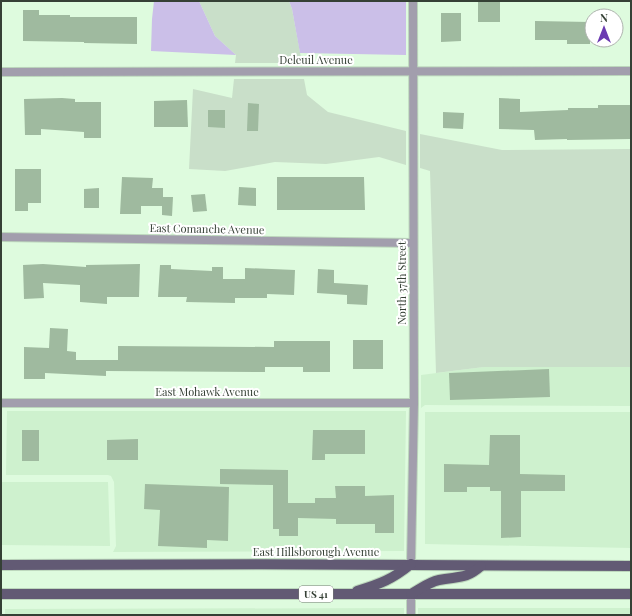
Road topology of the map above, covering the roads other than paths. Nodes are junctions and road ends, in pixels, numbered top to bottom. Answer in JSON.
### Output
{"nodes":[{"id":1,"x":413,"y":1,"type":"edge"},
{"id":2,"x":412,"y":71,"type":"junction"},
{"id":3,"x":631,"y":71,"type":"edge"},
{"id":4,"x":1,"y":72,"type":"edge"},
{"id":5,"x":1,"y":237,"type":"edge"},
{"id":6,"x":413,"y":243,"type":"junction"},
{"id":7,"x":1,"y":403,"type":"edge"},
{"id":8,"x":414,"y":403,"type":"junction"},
{"id":9,"x":411,"y":564,"type":"junction"},
{"id":10,"x":1,"y":565,"type":"edge"},
{"id":11,"x":481,"y":566,"type":"junction"},
{"id":12,"x":631,"y":566,"type":"edge"},
{"id":13,"x":1,"y":594,"type":"edge"},
{"id":14,"x":348,"y":594,"type":"junction"},
{"id":15,"x":411,"y":594,"type":"junction"},
{"id":16,"x":631,"y":594,"type":"edge"},
{"id":17,"x":411,"y":615,"type":"edge"}],
"edges":[{"from":1,"to":2,"type":"street","name":"North 37th Street"},
{"from":2,"to":3,"type":"street","name":"Deleuil Avenue"},
{"from":2,"to":4,"type":"street","name":"Deleuil Avenue"},
{"from":2,"to":6,"type":"street","name":"North 37th Street"},
{"from":5,"to":6,"type":"street","name":"East Comanche Avenue"},
{"from":6,"to":8,"type":"street","name":"North 37th Street"},
{"from":7,"to":8,"type":"street","name":"East Mohawk Avenue"},
{"from":8,"to":9,"type":"street","name":"North 37th Street"},
{"from":9,"to":10,"type":"main road","name":"East Hillsborough Avenue"},
{"from":9,"to":11,"type":"main road","name":"East Hillsborough Avenue"},
{"from":9,"to":14,"type":"main road"},
{"from":11,"to":12,"type":"main road","name":"East Hillsborough Avenue"},
{"from":11,"to":15,"type":"main road"},
{"from":13,"to":14,"type":"main road","number":"US 41"},
{"from":14,"to":15,"type":"main road","number":"US 41"},
{"from":15,"to":16,"type":"main road","number":"US 41"},
{"from":15,"to":17,"type":"street"}]}
